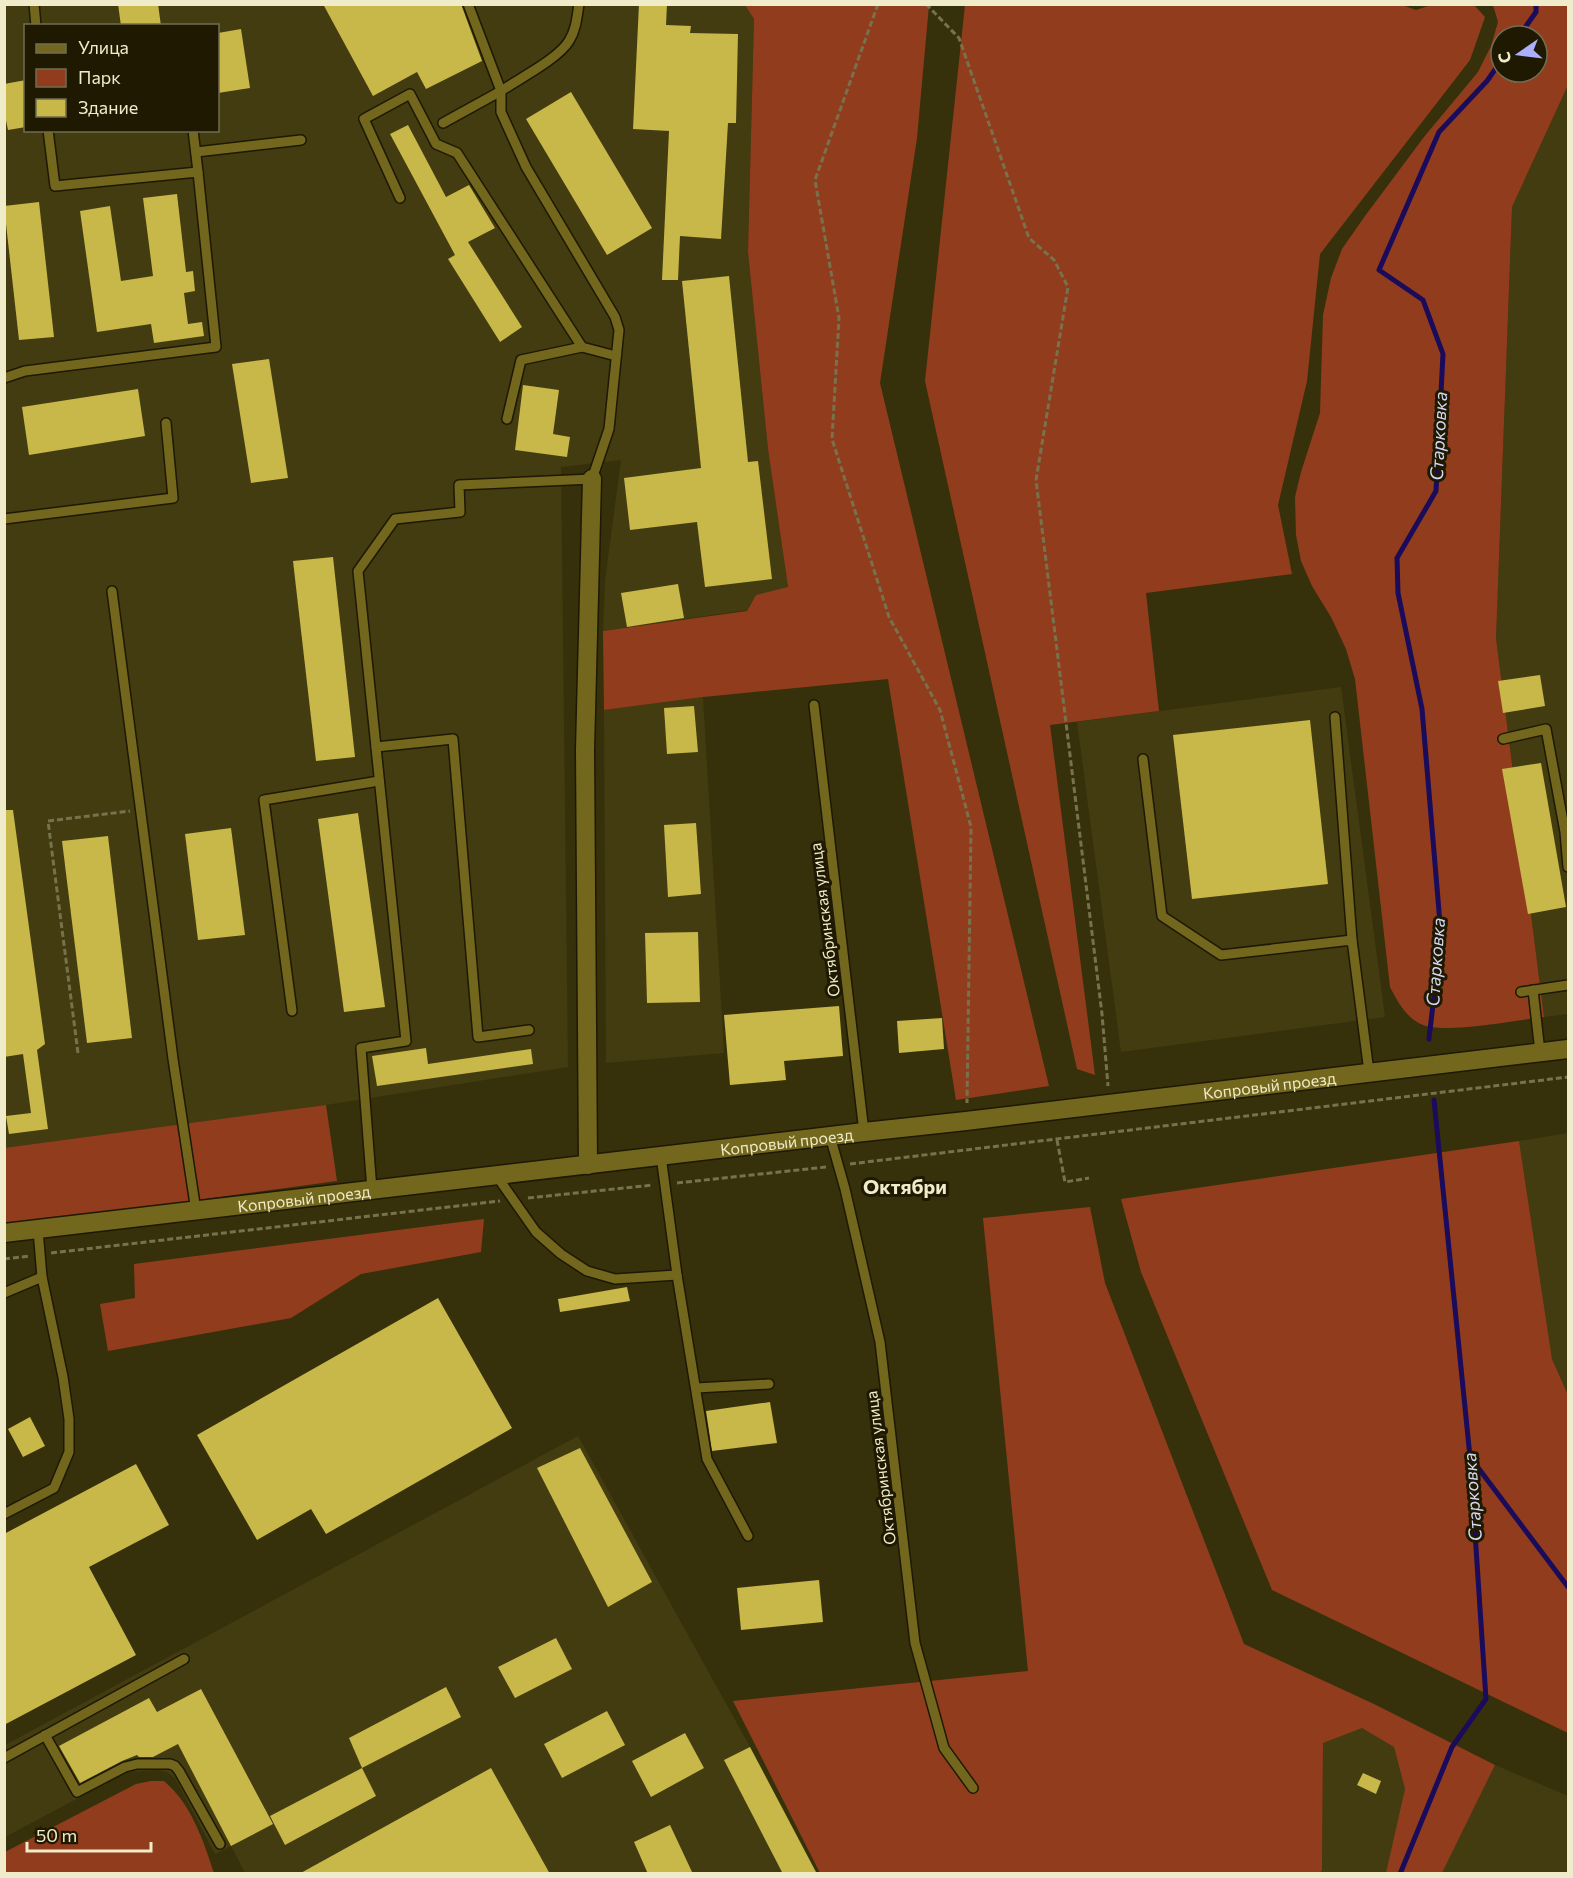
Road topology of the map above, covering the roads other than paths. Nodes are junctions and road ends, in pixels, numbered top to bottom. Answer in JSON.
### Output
{"nodes":[{"id":1,"x":34,"y":4,"type":"edge"},
{"id":2,"x":468,"y":4,"type":"edge"},
{"id":3,"x":579,"y":4,"type":"edge"},
{"id":4,"x":36,"y":24,"type":"edge"},
{"id":5,"x":501,"y":91,"type":"junction"},
{"id":6,"x":443,"y":123,"type":"dead end"},
{"id":7,"x":48,"y":132,"type":"edge"},
{"id":8,"x":193,"y":132,"type":"edge"},
{"id":9,"x":301,"y":140,"type":"dead end"},
{"id":10,"x":196,"y":152,"type":"junction"},
{"id":11,"x":198,"y":172,"type":"junction"},
{"id":12,"x":400,"y":198,"type":"dead end"},
{"id":13,"x":582,"y":347,"type":"junction"},
{"id":14,"x":616,"y":356,"type":"junction"},
{"id":15,"x":4,"y":378,"type":"edge"},
{"id":16,"x":507,"y":419,"type":"dead end"},
{"id":17,"x":166,"y":423,"type":"dead end"},
{"id":18,"x":592,"y":479,"type":"junction"},
{"id":19,"x":4,"y":519,"type":"edge"},
{"id":20,"x":112,"y":591,"type":"dead end"},
{"id":21,"x":814,"y":705,"type":"dead end"},
{"id":22,"x":1335,"y":717,"type":"dead end"},
{"id":23,"x":1503,"y":739,"type":"dead end"},
{"id":24,"x":376,"y":747,"type":"junction"},
{"id":25,"x":1143,"y":759,"type":"dead end"},
{"id":26,"x":380,"y":781,"type":"junction"},
{"id":27,"x":1567,"y":832,"type":"edge"},
{"id":28,"x":1569,"y":867,"type":"edge"},
{"id":29,"x":1352,"y":940,"type":"junction"},
{"id":30,"x":1569,"y":984,"type":"edge"},
{"id":31,"x":1533,"y":990,"type":"junction"},
{"id":32,"x":1521,"y":992,"type":"dead end"},
{"id":33,"x":292,"y":1011,"type":"dead end"},
{"id":34,"x":528,"y":1030,"type":"dead end"},
{"id":35,"x":1569,"y":1049,"type":"edge"},
{"id":36,"x":1539,"y":1052,"type":"junction"},
{"id":37,"x":1369,"y":1072,"type":"junction"},
{"id":38,"x":864,"y":1132,"type":"junction"},
{"id":39,"x":830,"y":1136,"type":"junction"},
{"id":40,"x":661,"y":1156,"type":"junction"},
{"id":41,"x":588,"y":1165,"type":"junction"},
{"id":42,"x":496,"y":1175,"type":"junction"},
{"id":43,"x":372,"y":1190,"type":"junction"},
{"id":44,"x":196,"y":1211,"type":"junction"},
{"id":45,"x":38,"y":1230,"type":"junction"},
{"id":46,"x":4,"y":1233,"type":"edge"},
{"id":47,"x":677,"y":1275,"type":"junction"},
{"id":48,"x":42,"y":1277,"type":"junction"},
{"id":49,"x":4,"y":1293,"type":"edge"},
{"id":50,"x":769,"y":1384,"type":"dead end"},
{"id":51,"x":696,"y":1388,"type":"junction"},
{"id":52,"x":4,"y":1514,"type":"edge"},
{"id":53,"x":748,"y":1536,"type":"dead end"},
{"id":54,"x":184,"y":1659,"type":"dead end"},
{"id":55,"x":45,"y":1736,"type":"junction"},
{"id":56,"x":4,"y":1758,"type":"edge"},
{"id":57,"x":973,"y":1788,"type":"dead end"},
{"id":58,"x":220,"y":1844,"type":"dead end"}],
"edges":[{"from":1,"to":4,"type":"lane"},
{"from":2,"to":5,"type":"lane"},
{"from":3,"to":5,"type":"lane"},
{"from":5,"to":6,"type":"lane"},
{"from":5,"to":14,"type":"lane"},
{"from":7,"to":11,"type":"lane"},
{"from":8,"to":10,"type":"lane"},
{"from":9,"to":10,"type":"lane"},
{"from":10,"to":11,"type":"lane"},
{"from":11,"to":15,"type":"lane"},
{"from":12,"to":13,"type":"lane"},
{"from":13,"to":14,"type":"lane"},
{"from":13,"to":16,"type":"lane"},
{"from":14,"to":18,"type":"lane"},
{"from":17,"to":19,"type":"lane"},
{"from":18,"to":24,"type":"lane"},
{"from":18,"to":41,"type":"main road"},
{"from":20,"to":44,"type":"lane"},
{"from":21,"to":38,"type":"lane","name":"Октябринская улица"},
{"from":22,"to":29,"type":"lane"},
{"from":23,"to":27,"type":"lane"},
{"from":24,"to":26,"type":"lane"},
{"from":24,"to":34,"type":"lane"},
{"from":25,"to":29,"type":"lane"},
{"from":26,"to":33,"type":"lane"},
{"from":26,"to":43,"type":"lane"},
{"from":27,"to":28,"type":"lane"},
{"from":29,"to":37,"type":"lane"},
{"from":30,"to":31,"type":"lane"},
{"from":31,"to":32,"type":"lane"},
{"from":31,"to":36,"type":"lane"},
{"from":35,"to":36,"type":"main road","name":"Копровый проезд"},
{"from":36,"to":37,"type":"main road","name":"Копровый проезд"},
{"from":37,"to":38,"type":"main road","name":"Копровый проезд"},
{"from":38,"to":39,"type":"main road","name":"Копровый проезд"},
{"from":39,"to":40,"type":"main road","name":"Копровый проезд"},
{"from":39,"to":57,"type":"lane","name":"Октябринская улица"},
{"from":40,"to":41,"type":"main road","name":"Копровый проезд"},
{"from":40,"to":47,"type":"lane"},
{"from":41,"to":42,"type":"main road","name":"Копровый проезд"},
{"from":42,"to":43,"type":"main road","name":"Копровый проезд"},
{"from":42,"to":47,"type":"lane"},
{"from":43,"to":44,"type":"main road","name":"Копровый проезд"},
{"from":44,"to":45,"type":"main road","name":"Копровый проезд"},
{"from":45,"to":46,"type":"main road","name":"Копровый проезд"},
{"from":45,"to":48,"type":"lane"},
{"from":47,"to":51,"type":"lane"},
{"from":48,"to":49,"type":"lane"},
{"from":48,"to":52,"type":"lane"},
{"from":50,"to":51,"type":"lane"},
{"from":51,"to":53,"type":"lane"},
{"from":54,"to":55,"type":"lane"},
{"from":55,"to":56,"type":"lane"},
{"from":55,"to":58,"type":"lane"}]}
